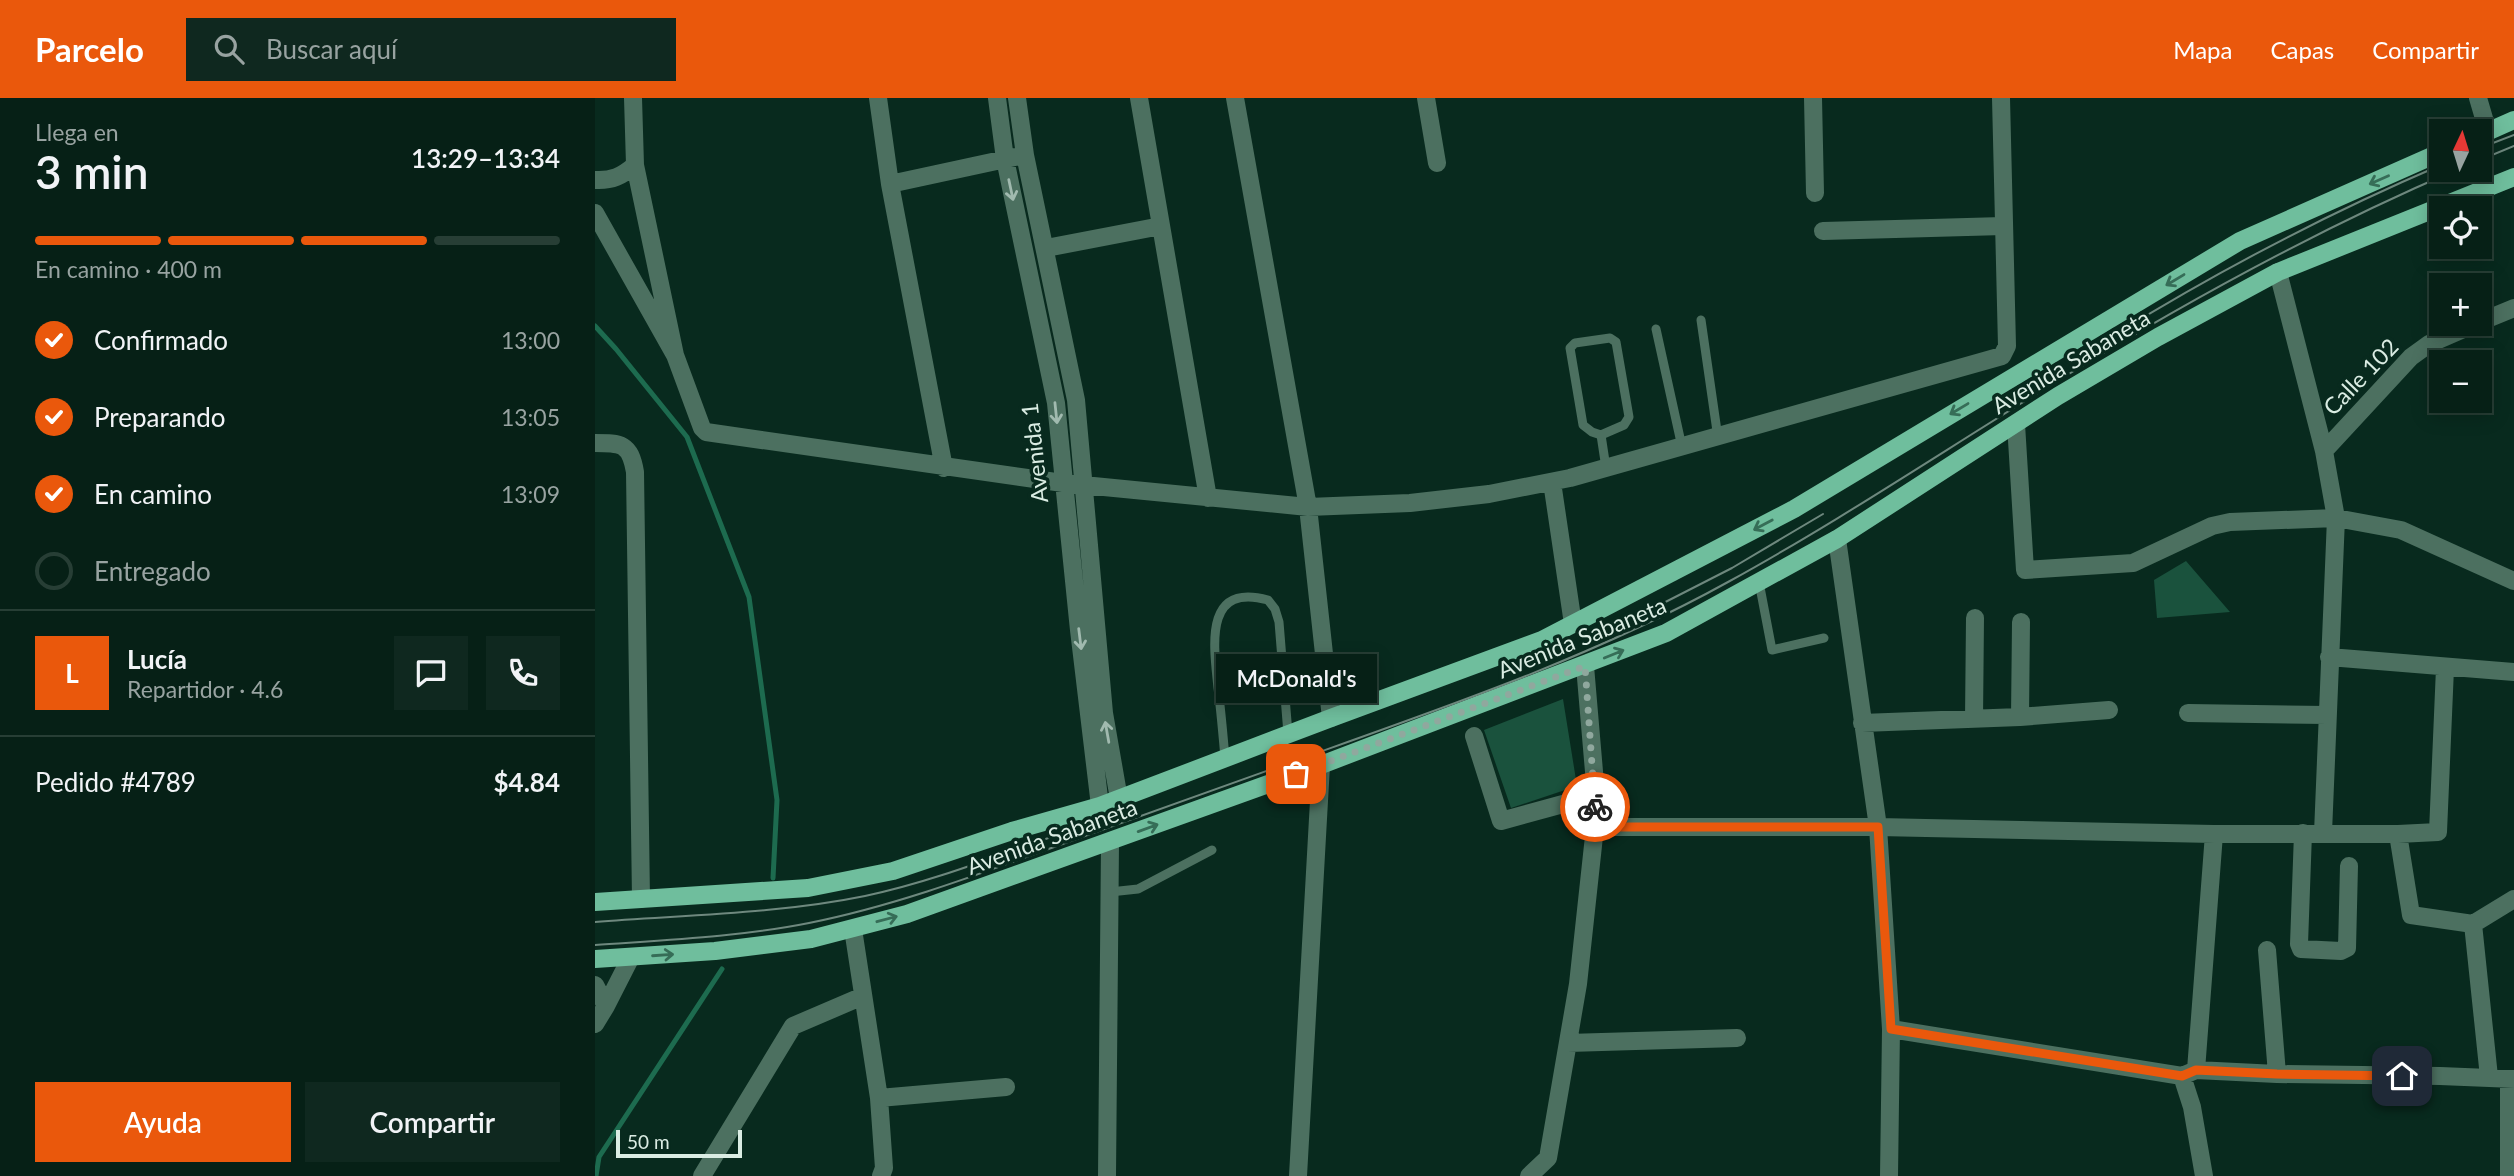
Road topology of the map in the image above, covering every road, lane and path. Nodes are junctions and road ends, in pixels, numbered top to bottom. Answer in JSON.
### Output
{"nodes":[{"id":1,"x":633,"y":98,"type":"edge"},
{"id":2,"x":878,"y":98,"type":"edge"},
{"id":3,"x":997,"y":98,"type":"edge"},
{"id":4,"x":1017,"y":98,"type":"edge"},
{"id":5,"x":1139,"y":98,"type":"edge"},
{"id":6,"x":1235,"y":98,"type":"edge"},
{"id":7,"x":1426,"y":98,"type":"edge"},
{"id":8,"x":1813,"y":98,"type":"edge"},
{"id":9,"x":2001,"y":98,"type":"edge"},
{"id":10,"x":2478,"y":98,"type":"edge"},
{"id":11,"x":2482,"y":119,"type":"edge"},
{"id":12,"x":2514,"y":120,"type":"edge"},
{"id":13,"x":2492,"y":130,"type":"edge"},
{"id":14,"x":1025,"y":155,"type":"junction"},
{"id":15,"x":2429,"y":157,"type":"edge"},
{"id":16,"x":1005,"y":159,"type":"junction"},
{"id":17,"x":1437,"y":163,"type":"dead end"},
{"id":18,"x":635,"y":165,"type":"junction"},
{"id":19,"x":2514,"y":177,"type":"edge"},
{"id":20,"x":595,"y":180,"type":"edge"},
{"id":21,"x":890,"y":184,"type":"junction"},
{"id":22,"x":1815,"y":192,"type":"dead end"},
{"id":23,"x":595,"y":213,"type":"edge"},
{"id":24,"x":1161,"y":226,"type":"junction"},
{"id":25,"x":2003,"y":226,"type":"junction"},
{"id":26,"x":1823,"y":232,"type":"dead end"},
{"id":27,"x":1046,"y":248,"type":"junction"},
{"id":28,"x":2278,"y":272,"type":"junction"},
{"id":29,"x":2514,"y":307,"type":"edge"},
{"id":30,"x":1058,"y":312,"type":"junction"},
{"id":31,"x":1037,"y":317,"type":"junction"},
{"id":32,"x":2492,"y":317,"type":"edge"},
{"id":33,"x":1701,"y":320,"type":"dead end"},
{"id":34,"x":1656,"y":329,"type":"dead end"},
{"id":35,"x":2447,"y":336,"type":"edge"},
{"id":36,"x":675,"y":355,"type":"junction"},
{"id":37,"x":2016,"y":424,"type":"junction"},
{"id":38,"x":1601,"y":435,"type":"junction"},
{"id":39,"x":1718,"y":438,"type":"junction"},
{"id":40,"x":595,"y":443,"type":"edge"},
{"id":41,"x":1682,"y":447,"type":"junction"},
{"id":42,"x":2324,"y":452,"type":"junction"},
{"id":43,"x":944,"y":468,"type":"junction"},
{"id":44,"x":1606,"y":468,"type":"junction"},
{"id":45,"x":1552,"y":482,"type":"junction"},
{"id":46,"x":1063,"y":483,"type":"junction"},
{"id":47,"x":1082,"y":485,"type":"junction"},
{"id":48,"x":1208,"y":498,"type":"junction"},
{"id":49,"x":1308,"y":508,"type":"junction"},
{"id":50,"x":2336,"y":518,"type":"junction"},
{"id":51,"x":1837,"y":539,"type":"junction"},
{"id":52,"x":2514,"y":581,"type":"edge"},
{"id":53,"x":1759,"y":582,"type":"junction"},
{"id":54,"x":1975,"y":618,"type":"dead end"},
{"id":55,"x":2021,"y":622,"type":"dead end"},
{"id":56,"x":1573,"y":624,"type":"junction"},
{"id":57,"x":1823,"y":638,"type":"dead end"},
{"id":58,"x":2329,"y":657,"type":"junction"},
{"id":59,"x":1585,"y":666,"type":"junction"},
{"id":60,"x":2445,"y":667,"type":"junction"},
{"id":61,"x":2514,"y":672,"type":"edge"},
{"id":62,"x":2109,"y":710,"type":"dead end"},
{"id":63,"x":2189,"y":713,"type":"dead end"},
{"id":64,"x":2327,"y":715,"type":"junction"},
{"id":65,"x":2020,"y":717,"type":"junction"},
{"id":66,"x":1331,"y":718,"type":"junction"},
{"id":67,"x":1974,"y":719,"type":"junction"},
{"id":68,"x":1862,"y":723,"type":"junction"},
{"id":69,"x":1288,"y":736,"type":"junction"},
{"id":70,"x":1474,"y":736,"type":"dead end"},
{"id":71,"x":1226,"y":760,"type":"junction"},
{"id":72,"x":1321,"y":765,"type":"junction"},
{"id":73,"x":1596,"y":795,"type":"junction"},
{"id":74,"x":1119,"y":799,"type":"junction"},
{"id":75,"x":1100,"y":806,"type":"junction"},
{"id":76,"x":1595,"y":827,"type":"junction"},
{"id":77,"x":1878,"y":827,"type":"junction"},
{"id":78,"x":2303,"y":833,"type":"junction"},
{"id":79,"x":2323,"y":833,"type":"junction"},
{"id":80,"x":2214,"y":834,"type":"junction"},
{"id":81,"x":2398,"y":834,"type":"junction"},
{"id":82,"x":1109,"y":842,"type":"junction"},
{"id":83,"x":1212,"y":850,"type":"dead end"},
{"id":84,"x":2349,"y":866,"type":"dead end"},
{"id":85,"x":1110,"y":892,"type":"junction"},
{"id":86,"x":641,"y":899,"type":"junction"},
{"id":87,"x":2514,"y":899,"type":"edge"},
{"id":88,"x":595,"y":902,"type":"edge"},
{"id":89,"x":2473,"y":924,"type":"junction"},
{"id":90,"x":853,"y":929,"type":"junction"},
{"id":91,"x":2267,"y":950,"type":"dead end"},
{"id":92,"x":631,"y":957,"type":"junction"},
{"id":93,"x":595,"y":959,"type":"edge"},
{"id":94,"x":595,"y":985,"type":"edge"},
{"id":95,"x":863,"y":996,"type":"junction"},
{"id":96,"x":606,"y":1006,"type":"junction"},
{"id":97,"x":595,"y":1024,"type":"edge"},
{"id":98,"x":1891,"y":1029,"type":"junction"},
{"id":99,"x":1737,"y":1038,"type":"dead end"},
{"id":100,"x":1568,"y":1043,"type":"junction"},
{"id":101,"x":2189,"y":1073,"type":"junction"},
{"id":102,"x":2277,"y":1074,"type":"junction"},
{"id":103,"x":2489,"y":1077,"type":"junction"},
{"id":104,"x":2511,"y":1079,"type":"edge"},
{"id":105,"x":1006,"y":1087,"type":"dead end"},
{"id":106,"x":879,"y":1098,"type":"junction"},
{"id":107,"x":702,"y":1176,"type":"edge"},
{"id":108,"x":881,"y":1176,"type":"edge"},
{"id":109,"x":1107,"y":1176,"type":"edge"},
{"id":110,"x":1298,"y":1176,"type":"edge"},
{"id":111,"x":1529,"y":1176,"type":"edge"},
{"id":112,"x":1889,"y":1176,"type":"edge"},
{"id":113,"x":2204,"y":1176,"type":"edge"},
{"id":114,"x":2509,"y":1176,"type":"edge"}],
"edges":[{"from":1,"to":18,"type":"street"},
{"from":2,"to":21,"type":"street"},
{"from":3,"to":16,"type":"street","name":"Avenida 1"},
{"from":4,"to":14,"type":"street"},
{"from":5,"to":24,"type":"street"},
{"from":6,"to":49,"type":"street"},
{"from":7,"to":17,"type":"street"},
{"from":8,"to":22,"type":"street"},
{"from":9,"to":25,"type":"street"},
{"from":10,"to":11,"type":"street"},
{"from":12,"to":13,"type":"main road"},
{"from":14,"to":16,"type":"street"},
{"from":14,"to":27,"type":"street"},
{"from":15,"to":56,"type":"main road","name":"Avenida Sabaneta","one_way":true},
{"from":16,"to":21,"type":"street"},
{"from":16,"to":31,"type":"street","name":"Avenida 1","one_way":true},
{"from":18,"to":20,"type":"street"},
{"from":18,"to":36,"type":"street"},
{"from":19,"to":28,"type":"main road","name":"Avenida Sabaneta"},
{"from":21,"to":43,"type":"street"},
{"from":23,"to":36,"type":"street"},
{"from":24,"to":27,"type":"street"},
{"from":24,"to":48,"type":"street"},
{"from":25,"to":26,"type":"street"},
{"from":25,"to":39,"type":"street"},
{"from":27,"to":30,"type":"street"},
{"from":28,"to":37,"type":"main road","name":"Avenida Sabaneta"},
{"from":28,"to":42,"type":"street"},
{"from":29,"to":32,"type":"street"},
{"from":30,"to":31,"type":"street"},
{"from":30,"to":47,"type":"street"},
{"from":31,"to":46,"type":"street","name":"Avenida 1","one_way":true},
{"from":33,"to":39,"type":"lane"},
{"from":34,"to":41,"type":"lane"},
{"from":35,"to":42,"type":"street","name":"Calle 102"},
{"from":36,"to":43,"type":"street"},
{"from":37,"to":50,"type":"street"},
{"from":37,"to":51,"type":"main road","name":"Avenida Sabaneta"},
{"from":38,"to":38,"type":"lane"},
{"from":38,"to":44,"type":"lane"},
{"from":39,"to":41,"type":"street"},
{"from":40,"to":86,"type":"street"},
{"from":41,"to":44,"type":"street"},
{"from":42,"to":50,"type":"street"},
{"from":43,"to":46,"type":"street"},
{"from":44,"to":45,"type":"street"},
{"from":45,"to":49,"type":"street"},
{"from":45,"to":56,"type":"street"},
{"from":46,"to":47,"type":"street"},
{"from":46,"to":75,"type":"street","name":"Avenida 1","one_way":true},
{"from":47,"to":48,"type":"street"},
{"from":74,"to":47,"type":"street","one_way":true},
{"from":48,"to":49,"type":"street"},
{"from":49,"to":66,"type":"street"},
{"from":50,"to":52,"type":"street"},
{"from":50,"to":58,"type":"street"},
{"from":51,"to":53,"type":"main road","name":"Avenida Sabaneta"},
{"from":51,"to":68,"type":"street"},
{"from":53,"to":57,"type":"lane"},
{"from":59,"to":53,"type":"main road","name":"Avenida Sabaneta","one_way":true},
{"from":54,"to":67,"type":"street"},
{"from":55,"to":65,"type":"street"},
{"from":56,"to":66,"type":"main road","name":"Avenida Sabaneta"},
{"from":58,"to":60,"type":"street"},
{"from":58,"to":64,"type":"street"},
{"from":59,"to":72,"type":"main road","name":"Avenida Sabaneta"},
{"from":59,"to":73,"type":"street"},
{"from":60,"to":61,"type":"street"},
{"from":60,"to":81,"type":"street"},
{"from":62,"to":65,"type":"street"},
{"from":63,"to":64,"type":"street"},
{"from":64,"to":79,"type":"street"},
{"from":65,"to":67,"type":"street"},
{"from":66,"to":69,"type":"main road","name":"Avenida Sabaneta"},
{"from":67,"to":68,"type":"street"},
{"from":68,"to":77,"type":"street"},
{"from":69,"to":71,"type":"main road","name":"Avenida Sabaneta"},
{"from":69,"to":71,"type":"lane"},
{"from":70,"to":73,"type":"street"},
{"from":71,"to":74,"type":"main road","name":"Avenida Sabaneta"},
{"from":82,"to":72,"type":"main road","name":"Avenida Sabaneta","one_way":true},
{"from":72,"to":110,"type":"street"},
{"from":73,"to":76,"type":"street"},
{"from":74,"to":75,"type":"main road","name":"Avenida Sabaneta"},
{"from":75,"to":86,"type":"main road","name":"Avenida Sabaneta"},
{"from":76,"to":77,"type":"street"},
{"from":76,"to":100,"type":"street"},
{"from":77,"to":80,"type":"street"},
{"from":77,"to":98,"type":"street"},
{"from":78,"to":79,"type":"street"},
{"from":78,"to":80,"type":"street"},
{"from":78,"to":84,"type":"street"},
{"from":79,"to":81,"type":"street"},
{"from":80,"to":101,"type":"street"},
{"from":81,"to":89,"type":"street"},
{"from":82,"to":85,"type":"street"},
{"from":90,"to":82,"type":"main road","name":"Avenida Sabaneta","one_way":true},
{"from":83,"to":85,"type":"lane"},
{"from":85,"to":109,"type":"street"},
{"from":86,"to":88,"type":"main road","name":"Avenida Sabaneta"},
{"from":87,"to":89,"type":"street"},
{"from":89,"to":103,"type":"street"},
{"from":92,"to":90,"type":"main road","name":"Avenida Sabaneta","one_way":true},
{"from":90,"to":95,"type":"street"},
{"from":91,"to":102,"type":"street"},
{"from":92,"to":93,"type":"main road","name":"Avenida Sabaneta"},
{"from":92,"to":96,"type":"street"},
{"from":94,"to":96,"type":"street"},
{"from":95,"to":106,"type":"street"},
{"from":95,"to":107,"type":"street"},
{"from":96,"to":97,"type":"street"},
{"from":98,"to":101,"type":"street"},
{"from":98,"to":112,"type":"street"},
{"from":99,"to":100,"type":"street"},
{"from":100,"to":111,"type":"street"},
{"from":101,"to":102,"type":"street"},
{"from":101,"to":113,"type":"street"},
{"from":102,"to":103,"type":"street"},
{"from":103,"to":104,"type":"street"},
{"from":104,"to":114,"type":"street"},
{"from":105,"to":106,"type":"street"},
{"from":106,"to":108,"type":"street"}]}
